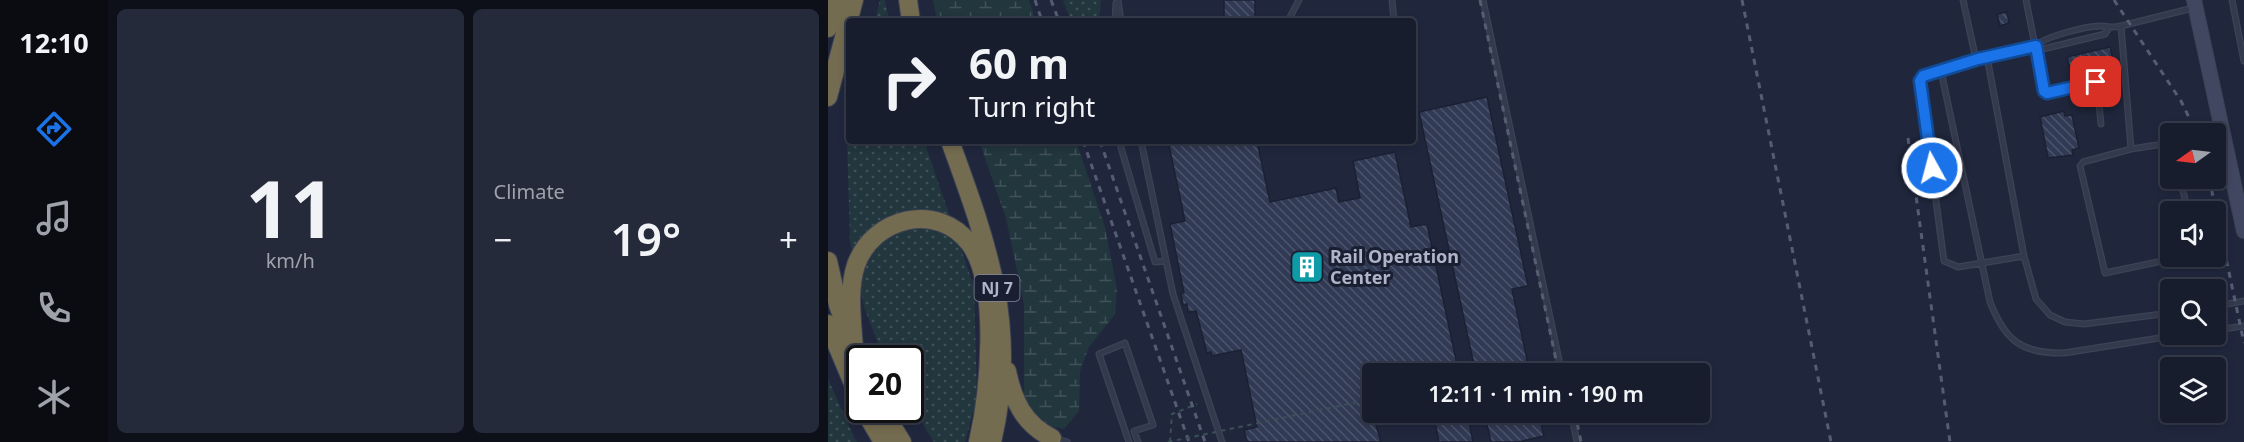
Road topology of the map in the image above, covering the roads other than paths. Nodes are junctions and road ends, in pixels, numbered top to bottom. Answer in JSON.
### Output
{"nodes":[{"id":1,"x":837,"y":0,"type":"edge"},
{"id":2,"x":854,"y":0,"type":"edge"},
{"id":3,"x":908,"y":0,"type":"edge"},
{"id":4,"x":1117,"y":0,"type":"edge"},
{"id":5,"x":1299,"y":0,"type":"edge"},
{"id":6,"x":1392,"y":0,"type":"edge"},
{"id":7,"x":1483,"y":0,"type":"edge"},
{"id":8,"x":1962,"y":0,"type":"edge"},
{"id":9,"x":2026,"y":0,"type":"edge"},
{"id":10,"x":2232,"y":0,"type":"edge"},
{"id":11,"x":2195,"y":4,"type":"edge"},
{"id":12,"x":849,"y":18,"type":"edge"},
{"id":13,"x":911,"y":18,"type":"edge"},
{"id":14,"x":1115,"y":18,"type":"edge"},
{"id":15,"x":1120,"y":18,"type":"edge"},
{"id":16,"x":1290,"y":18,"type":"edge"},
{"id":17,"x":1394,"y":18,"type":"edge"},
{"id":18,"x":2121,"y":26,"type":"junction"},
{"id":19,"x":828,"y":28,"type":"edge"},
{"id":20,"x":2109,"y":28,"type":"junction"},
{"id":21,"x":846,"y":30,"type":"edge"},
{"id":22,"x":2036,"y":46,"type":"junction"},
{"id":23,"x":1987,"y":57,"type":"junction"},
{"id":24,"x":1978,"y":59,"type":"junction"},
{"id":25,"x":2244,"y":61,"type":"edge"},
{"id":26,"x":1941,"y":71,"type":"junction"},
{"id":27,"x":828,"y":97,"type":"edge"},
{"id":28,"x":2101,"y":124,"type":"dead end"},
{"id":29,"x":951,"y":144,"type":"edge"},
{"id":30,"x":1120,"y":144,"type":"edge"},
{"id":31,"x":1143,"y":144,"type":"edge"},
{"id":32,"x":2160,"y":145,"type":"edge"},
{"id":33,"x":2131,"y":149,"type":"junction"},
{"id":34,"x":2244,"y":231,"type":"edge"},
{"id":35,"x":2024,"y":256,"type":"junction"},
{"id":36,"x":828,"y":261,"type":"edge"},
{"id":37,"x":1166,"y":261,"type":"junction"},
{"id":38,"x":2160,"y":261,"type":"edge"},
{"id":39,"x":1982,"y":263,"type":"junction"},
{"id":40,"x":2244,"y":301,"type":"edge"},
{"id":41,"x":2226,"y":304,"type":"edge"},
{"id":42,"x":2160,"y":314,"type":"edge"},
{"id":43,"x":828,"y":324,"type":"edge"},
{"id":44,"x":2244,"y":326,"type":"edge"},
{"id":45,"x":2226,"y":329,"type":"edge"},
{"id":46,"x":2160,"y":338,"type":"edge"},
{"id":47,"x":1002,"y":342,"type":"junction"},
{"id":48,"x":852,"y":345,"type":"edge"},
{"id":49,"x":856,"y":345,"type":"edge"},
{"id":50,"x":1560,"y":363,"type":"edge"},
{"id":51,"x":846,"y":367,"type":"edge"},
{"id":52,"x":872,"y":423,"type":"edge"},
{"id":53,"x":890,"y":423,"type":"edge"},
{"id":54,"x":1573,"y":423,"type":"edge"},
{"id":55,"x":1134,"y":431,"type":"junction"},
{"id":56,"x":1060,"y":440,"type":"edge"},
{"id":57,"x":884,"y":442,"type":"edge"},
{"id":58,"x":902,"y":442,"type":"edge"},
{"id":59,"x":978,"y":442,"type":"edge"},
{"id":60,"x":992,"y":442,"type":"edge"},
{"id":61,"x":1028,"y":442,"type":"edge"},
{"id":62,"x":1129,"y":442,"type":"edge"},
{"id":63,"x":1138,"y":442,"type":"edge"},
{"id":64,"x":1222,"y":442,"type":"edge"},
{"id":65,"x":1577,"y":442,"type":"edge"}],
"edges":[{"from":1,"to":19,"type":"highway"},
{"from":2,"to":12,"type":"highway"},
{"from":3,"to":13,"type":"highway"},
{"from":4,"to":14,"type":"lane"},
{"from":4,"to":15,"type":"lane"},
{"from":5,"to":16,"type":"lane"},
{"from":6,"to":17,"type":"lane"},
{"from":7,"to":50,"type":"lane"},
{"from":8,"to":24,"type":"lane"},
{"from":9,"to":22,"type":"lane"},
{"from":10,"to":25,"type":"lane"},
{"from":11,"to":18,"type":"lane"},
{"from":11,"to":34,"type":"main road"},
{"from":18,"to":20,"type":"lane"},
{"from":18,"to":33,"type":"lane"},
{"from":20,"to":22,"type":"lane"},
{"from":20,"to":22,"type":"lane"},
{"from":21,"to":27,"type":"highway"},
{"from":22,"to":23,"type":"lane"},
{"from":22,"to":28,"type":"lane"},
{"from":23,"to":24,"type":"lane"},
{"from":23,"to":35,"type":"lane"},
{"from":24,"to":26,"type":"lane"},
{"from":26,"to":39,"type":"lane"},
{"from":26,"to":39,"type":"lane"},
{"from":29,"to":47,"type":"highway","number":"NJ 7"},
{"from":30,"to":37,"type":"lane"},
{"from":31,"to":37,"type":"lane"},
{"from":32,"to":33,"type":"lane"},
{"from":33,"to":38,"type":"lane"},
{"from":35,"to":39,"type":"lane"},
{"from":35,"to":42,"type":"lane"},
{"from":36,"to":48,"type":"highway"},
{"from":37,"to":64,"type":"lane"},
{"from":39,"to":46,"type":"lane"},
{"from":40,"to":41,"type":"lane"},
{"from":43,"to":51,"type":"highway"},
{"from":44,"to":45,"type":"lane"},
{"from":47,"to":56,"type":"highway"},
{"from":47,"to":60,"type":"highway","number":"NJ 7"},
{"from":49,"to":59,"type":"highway"},
{"from":52,"to":57,"type":"highway"},
{"from":53,"to":58,"type":"highway"},
{"from":54,"to":65,"type":"lane"},
{"from":55,"to":62,"type":"lane"},
{"from":55,"to":62,"type":"lane"},
{"from":55,"to":63,"type":"lane"},
{"from":56,"to":61,"type":"highway"}]}
